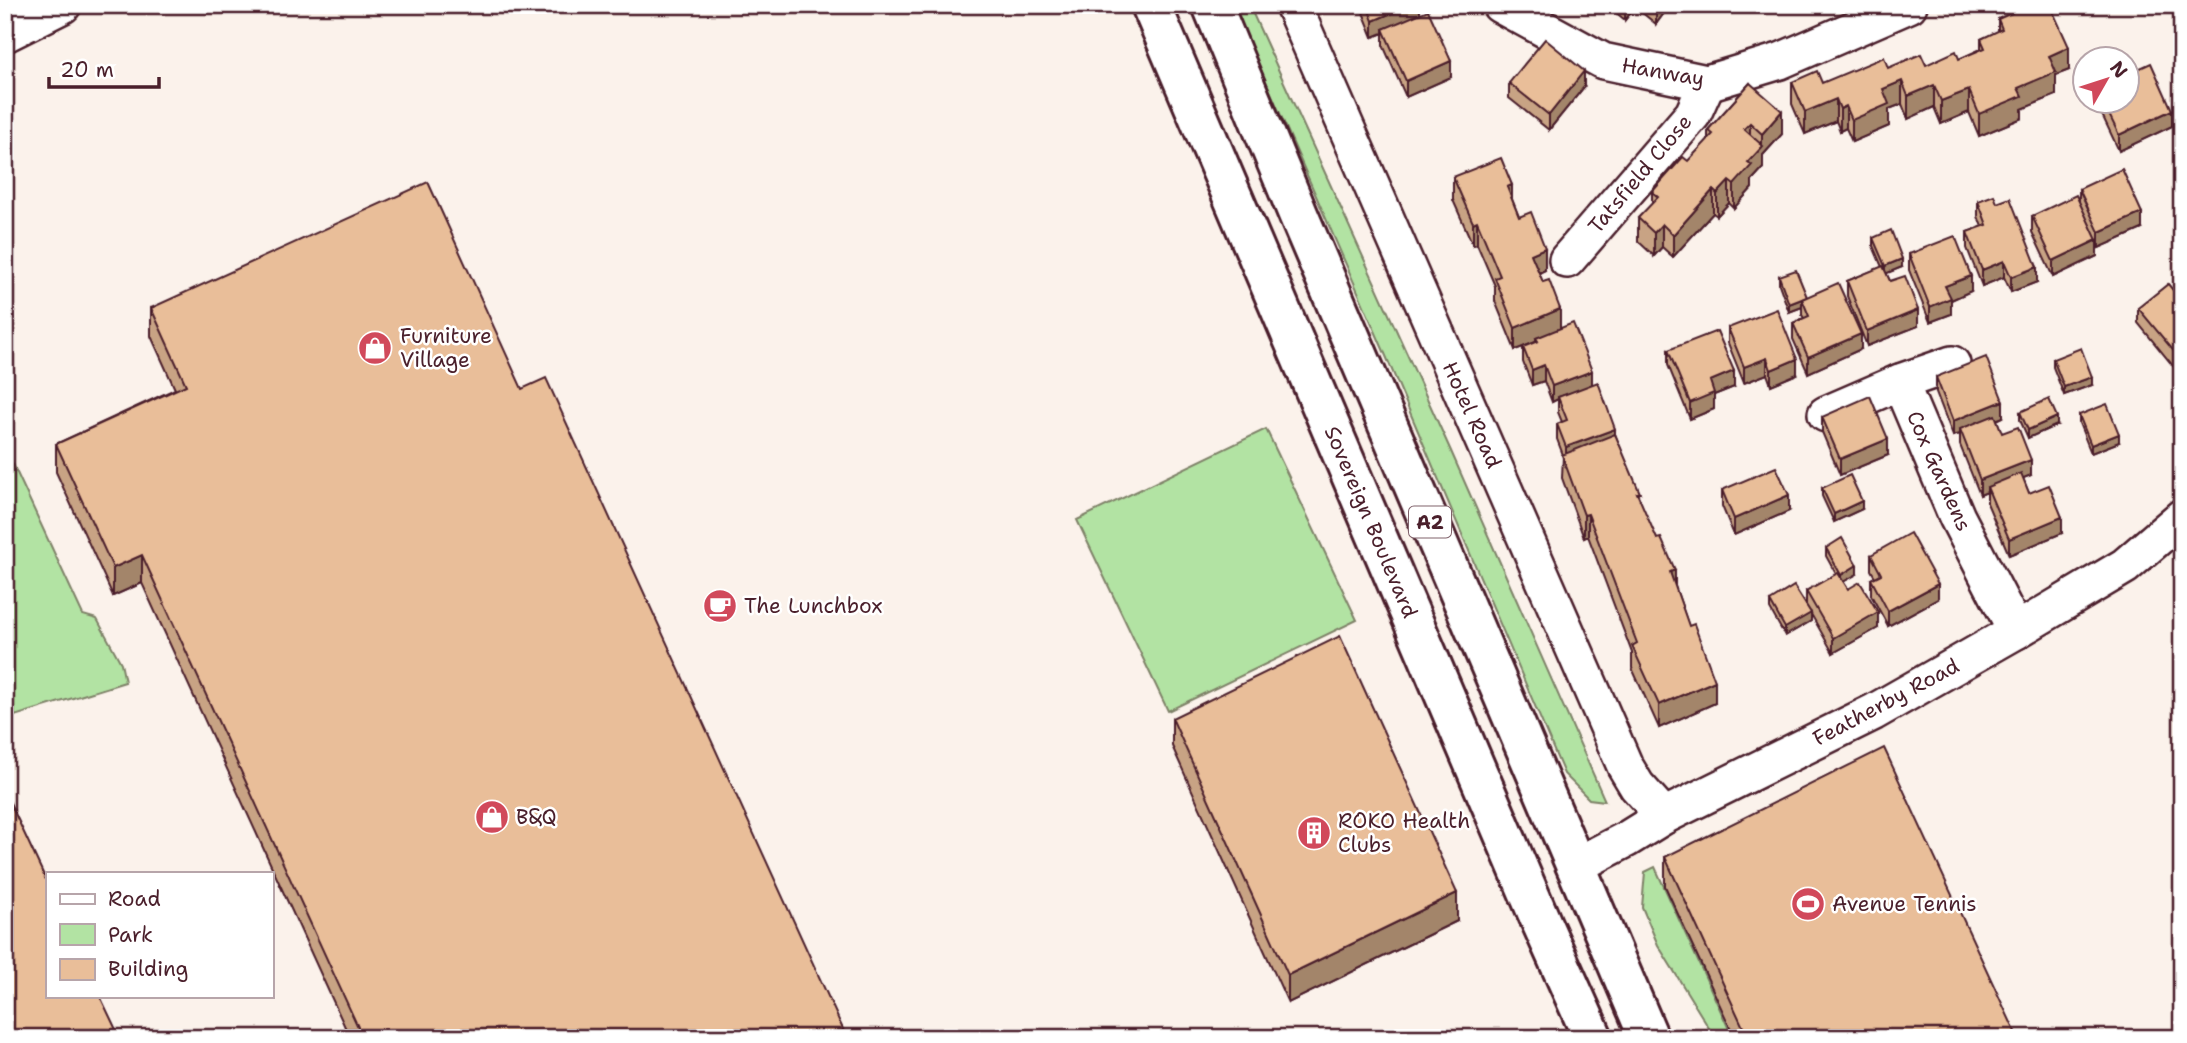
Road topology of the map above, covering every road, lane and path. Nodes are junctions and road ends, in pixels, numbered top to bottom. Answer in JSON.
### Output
{"nodes":[{"id":1,"x":63,"y":5,"type":"edge"},
{"id":2,"x":1151,"y":5,"type":"edge"},
{"id":3,"x":1212,"y":5,"type":"edge"},
{"id":4,"x":1293,"y":5,"type":"edge"},
{"id":5,"x":1500,"y":5,"type":"edge"},
{"id":6,"x":1909,"y":5,"type":"edge"},
{"id":7,"x":5,"y":34,"type":"edge"},
{"id":8,"x":1707,"y":83,"type":"junction"},
{"id":9,"x":1567,"y":260,"type":"dead end"},
{"id":10,"x":1952,"y":364,"type":"dead end"},
{"id":11,"x":1900,"y":382,"type":"junction"},
{"id":12,"x":1826,"y":414,"type":"edge"},
{"id":13,"x":2182,"y":517,"type":"edge"},
{"id":14,"x":2016,"y":631,"type":"junction"},
{"id":15,"x":1664,"y":816,"type":"junction"},
{"id":16,"x":1577,"y":865,"type":"junction"},
{"id":17,"x":1593,"y":1038,"type":"edge"},
{"id":18,"x":1649,"y":1038,"type":"edge"}],
"edges":[{"from":1,"to":7,"type":"street"},
{"from":2,"to":17,"type":"main road","name":"Sovereign Boulevard","number":"A2"},
{"from":3,"to":16,"type":"main road","number":"A2"},
{"from":4,"to":15,"type":"street","name":"Hotel Road"},
{"from":5,"to":8,"type":"street","name":"Hanway"},
{"from":6,"to":8,"type":"street","name":"Hanway"},
{"from":8,"to":9,"type":"street","name":"Tatsfield Close"},
{"from":10,"to":11,"type":"street"},
{"from":11,"to":12,"type":"street"},
{"from":11,"to":14,"type":"street","name":"Cox Gardens"},
{"from":13,"to":14,"type":"street","name":"Featherby Road"},
{"from":14,"to":15,"type":"street","name":"Featherby Road"},
{"from":15,"to":16,"type":"street","name":"Featherby Road"},
{"from":16,"to":18,"type":"main road","number":"A2"}]}
